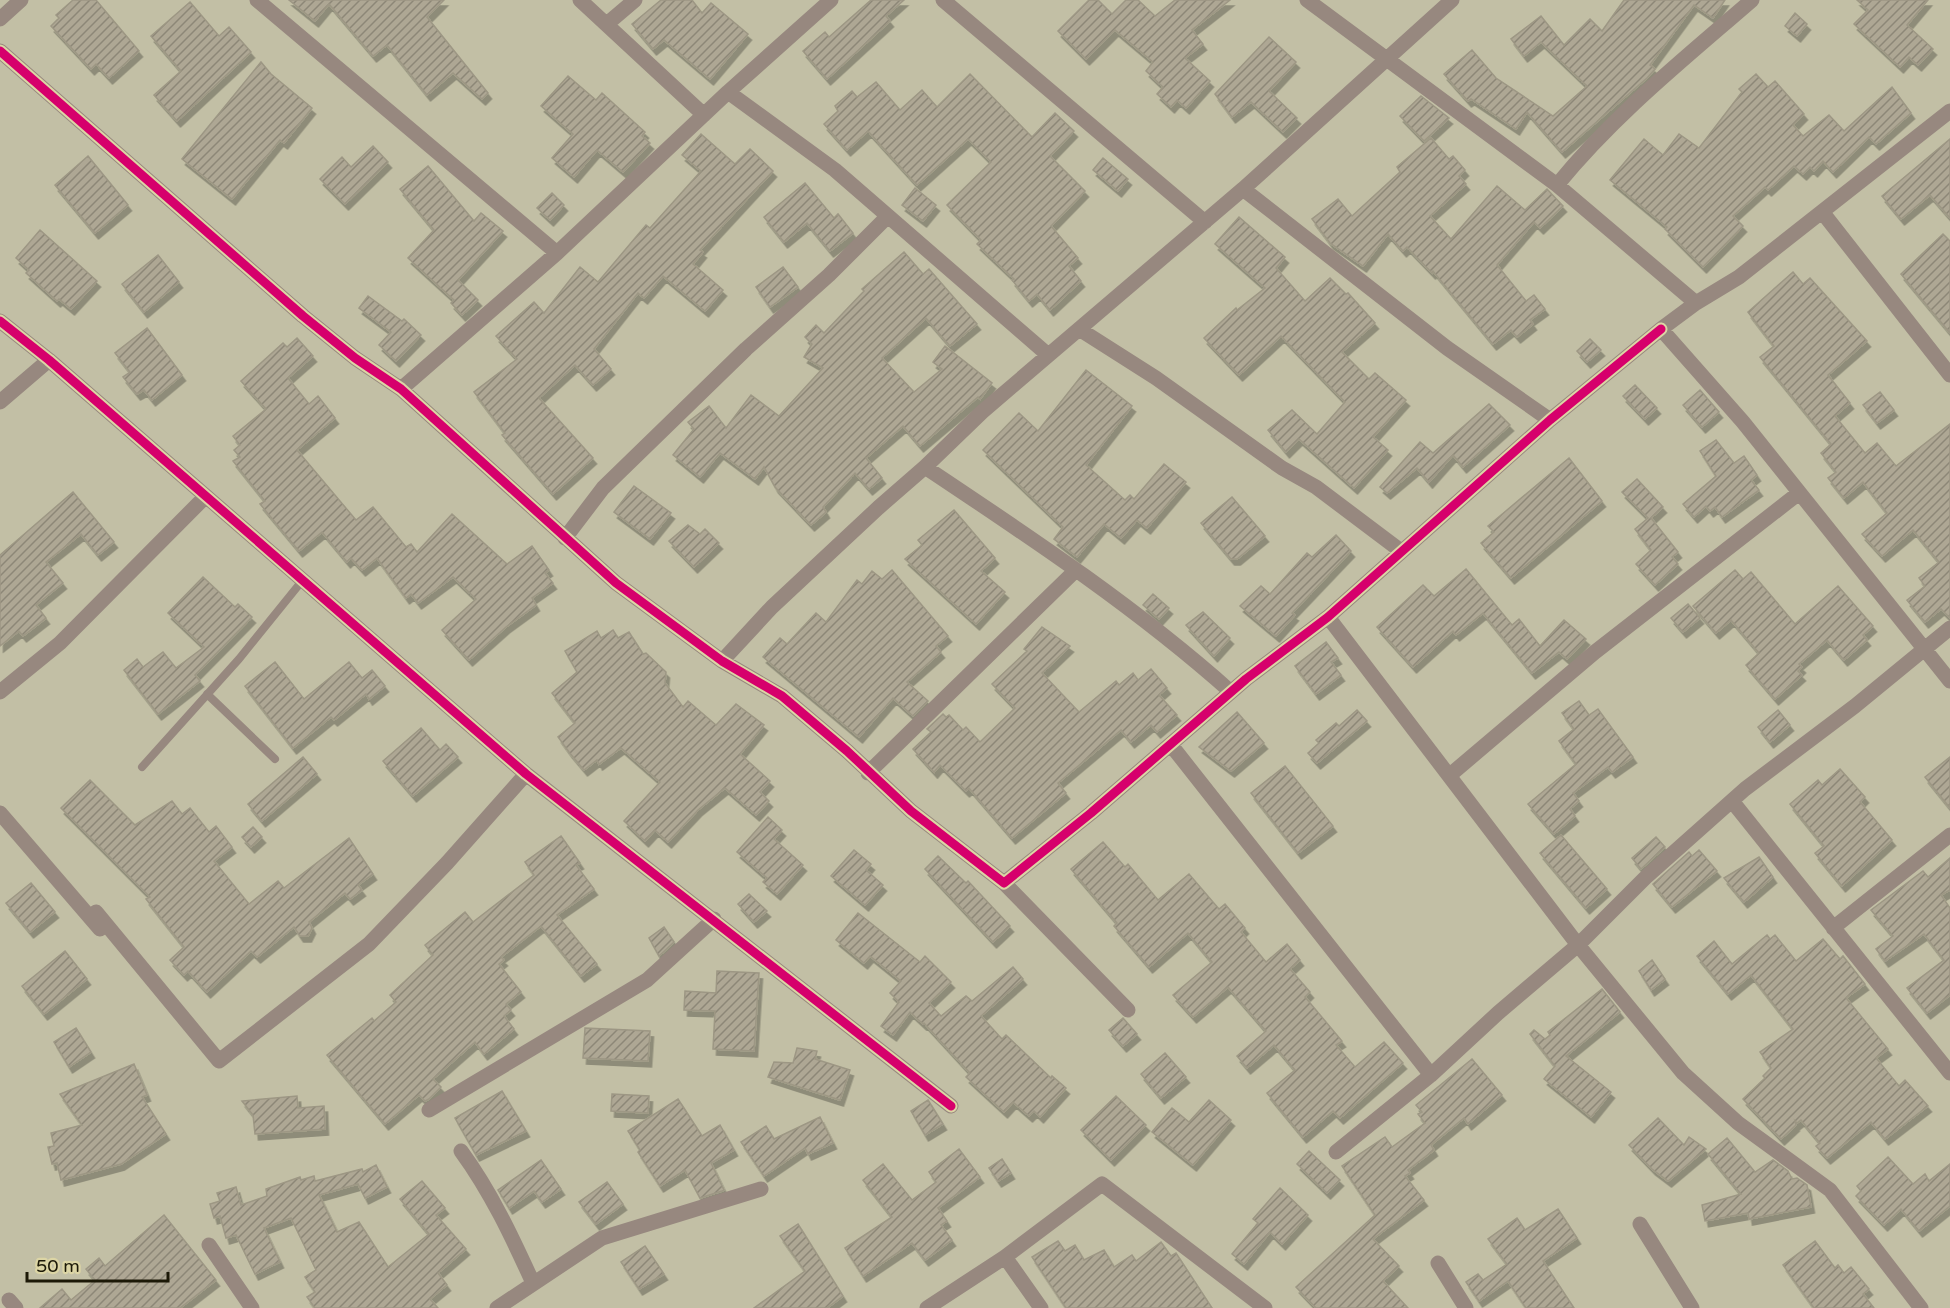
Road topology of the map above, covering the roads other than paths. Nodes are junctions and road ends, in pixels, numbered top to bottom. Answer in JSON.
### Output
{"nodes":[{"id":1,"x":21,"y":0,"type":"edge"},
{"id":2,"x":257,"y":0,"type":"edge"},
{"id":3,"x":580,"y":0,"type":"edge"},
{"id":4,"x":635,"y":0,"type":"edge"},
{"id":5,"x":831,"y":0,"type":"edge"},
{"id":6,"x":943,"y":0,"type":"edge"},
{"id":7,"x":1307,"y":0,"type":"edge"},
{"id":8,"x":1452,"y":0,"type":"edge"},
{"id":9,"x":1752,"y":0,"type":"edge"},
{"id":10,"x":0,"y":19,"type":"edge"},
{"id":11,"x":608,"y":23,"type":"junction"},
{"id":12,"x":0,"y":51,"type":"edge"},
{"id":13,"x":1384,"y":59,"type":"junction"},
{"id":14,"x":728,"y":92,"type":"junction"},
{"id":15,"x":1950,"y":111,"type":"edge"},
{"id":16,"x":704,"y":115,"type":"junction"},
{"id":17,"x":1557,"y":185,"type":"junction"},
{"id":18,"x":1243,"y":189,"type":"junction"},
{"id":19,"x":1822,"y":213,"type":"junction"},
{"id":20,"x":887,"y":217,"type":"junction"},
{"id":21,"x":1205,"y":222,"type":"junction"},
{"id":22,"x":557,"y":253,"type":"junction"},
{"id":23,"x":1696,"y":303,"type":"junction"},
{"id":24,"x":0,"y":321,"type":"edge"},
{"id":25,"x":1079,"y":329,"type":"junction"},
{"id":26,"x":1661,"y":329,"type":"junction"},
{"id":27,"x":1047,"y":354,"type":"junction"},
{"id":28,"x":49,"y":360,"type":"junction"},
{"id":29,"x":1950,"y":375,"type":"edge"},
{"id":30,"x":401,"y":388,"type":"junction"},
{"id":31,"x":0,"y":402,"type":"edge"},
{"id":32,"x":1550,"y":420,"type":"junction"},
{"id":33,"x":925,"y":467,"type":"junction"},
{"id":34,"x":1799,"y":493,"type":"junction"},
{"id":35,"x":204,"y":497,"type":"junction"},
{"id":36,"x":565,"y":538,"type":"junction"},
{"id":37,"x":1401,"y":551,"type":"junction"},
{"id":38,"x":1075,"y":571,"type":"junction"},
{"id":39,"x":302,"y":581,"type":"junction"},
{"id":40,"x":1328,"y":617,"type":"junction"},
{"id":41,"x":1950,"y":628,"type":"edge"},
{"id":42,"x":1924,"y":650,"type":"junction"},
{"id":43,"x":722,"y":661,"type":"junction"},
{"id":44,"x":1950,"y":681,"type":"edge"},
{"id":45,"x":0,"y":692,"type":"edge"},
{"id":46,"x":1231,"y":692,"type":"junction"},
{"id":47,"x":207,"y":694,"type":"junction"},
{"id":48,"x":1171,"y":745,"type":"junction"},
{"id":49,"x":275,"y":759,"type":"dead end"},
{"id":50,"x":142,"y":767,"type":"dead end"},
{"id":51,"x":868,"y":773,"type":"junction"},
{"id":52,"x":526,"y":774,"type":"junction"},
{"id":53,"x":1450,"y":775,"type":"junction"},
{"id":54,"x":1732,"y":801,"type":"junction"},
{"id":55,"x":0,"y":813,"type":"edge"},
{"id":56,"x":1950,"y":835,"type":"edge"},
{"id":57,"x":1004,"y":883,"type":"junction"},
{"id":58,"x":96,"y":912,"type":"dead end"},
{"id":59,"x":714,"y":919,"type":"junction"},
{"id":60,"x":1833,"y":928,"type":"junction"},
{"id":61,"x":110,"y":942,"type":"dead end"},
{"id":62,"x":1578,"y":945,"type":"junction"},
{"id":63,"x":1128,"y":1010,"type":"dead end"},
{"id":64,"x":1950,"y":1073,"type":"edge"},
{"id":65,"x":1431,"y":1075,"type":"junction"},
{"id":66,"x":951,"y":1106,"type":"dead end"},
{"id":67,"x":429,"y":1110,"type":"dead end"},
{"id":68,"x":462,"y":1151,"type":"dead end"},
{"id":69,"x":1336,"y":1152,"type":"dead end"},
{"id":70,"x":761,"y":1189,"type":"dead end"},
{"id":71,"x":1640,"y":1224,"type":"dead end"},
{"id":72,"x":208,"y":1245,"type":"dead end"},
{"id":73,"x":1005,"y":1257,"type":"junction"},
{"id":74,"x":1438,"y":1263,"type":"dead end"},
{"id":75,"x":533,"y":1283,"type":"junction"},
{"id":76,"x":252,"y":1308,"type":"edge"},
{"id":77,"x":497,"y":1308,"type":"edge"},
{"id":78,"x":927,"y":1308,"type":"edge"},
{"id":79,"x":1041,"y":1308,"type":"edge"},
{"id":80,"x":1265,"y":1308,"type":"edge"},
{"id":81,"x":1466,"y":1308,"type":"edge"},
{"id":82,"x":1692,"y":1308,"type":"edge"},
{"id":83,"x":1921,"y":1308,"type":"edge"}],
"edges":[{"from":1,"to":10,"type":"street"},
{"from":2,"to":22,"type":"street"},
{"from":3,"to":11,"type":"street"},
{"from":4,"to":11,"type":"street"},
{"from":5,"to":14,"type":"street"},
{"from":6,"to":21,"type":"street"},
{"from":7,"to":13,"type":"street"},
{"from":8,"to":13,"type":"street"},
{"from":9,"to":17,"type":"street"},
{"from":11,"to":16,"type":"street"},
{"from":12,"to":30,"type":"street"},
{"from":13,"to":17,"type":"street"},
{"from":13,"to":18,"type":"street"},
{"from":14,"to":16,"type":"street"},
{"from":14,"to":20,"type":"street"},
{"from":15,"to":19,"type":"street"},
{"from":16,"to":22,"type":"street"},
{"from":17,"to":23,"type":"street"},
{"from":18,"to":21,"type":"street"},
{"from":18,"to":32,"type":"street"},
{"from":19,"to":23,"type":"street"},
{"from":19,"to":29,"type":"street"},
{"from":20,"to":27,"type":"street"},
{"from":20,"to":36,"type":"street"},
{"from":21,"to":25,"type":"street"},
{"from":22,"to":30,"type":"street"},
{"from":23,"to":26,"type":"street"},
{"from":24,"to":28,"type":"street"},
{"from":25,"to":27,"type":"street"},
{"from":25,"to":37,"type":"street"},
{"from":26,"to":32,"type":"street"},
{"from":26,"to":34,"type":"street"},
{"from":27,"to":33,"type":"street"},
{"from":28,"to":31,"type":"street"},
{"from":28,"to":35,"type":"street"},
{"from":30,"to":36,"type":"street"},
{"from":32,"to":37,"type":"street"},
{"from":33,"to":38,"type":"street"},
{"from":33,"to":43,"type":"street"},
{"from":34,"to":42,"type":"street"},
{"from":34,"to":53,"type":"street"},
{"from":35,"to":39,"type":"street"},
{"from":35,"to":45,"type":"street"},
{"from":36,"to":43,"type":"street"},
{"from":37,"to":40,"type":"street"},
{"from":38,"to":46,"type":"street"},
{"from":38,"to":51,"type":"street"},
{"from":39,"to":47,"type":"lane"},
{"from":39,"to":52,"type":"street"},
{"from":40,"to":46,"type":"street"},
{"from":40,"to":53,"type":"street"},
{"from":41,"to":42,"type":"street"},
{"from":42,"to":44,"type":"street"},
{"from":42,"to":54,"type":"street"},
{"from":43,"to":51,"type":"street"},
{"from":46,"to":48,"type":"street"},
{"from":47,"to":49,"type":"lane"},
{"from":47,"to":50,"type":"lane"},
{"from":48,"to":57,"type":"street"},
{"from":48,"to":65,"type":"street"},
{"from":51,"to":57,"type":"street"},
{"from":52,"to":58,"type":"street"},
{"from":52,"to":59,"type":"street"},
{"from":53,"to":62,"type":"street"},
{"from":54,"to":60,"type":"street"},
{"from":54,"to":62,"type":"street"},
{"from":55,"to":61,"type":"street"},
{"from":56,"to":60,"type":"street"},
{"from":57,"to":63,"type":"street"},
{"from":59,"to":66,"type":"street"},
{"from":59,"to":67,"type":"street"},
{"from":60,"to":64,"type":"street"},
{"from":62,"to":65,"type":"street"},
{"from":62,"to":83,"type":"street"},
{"from":65,"to":69,"type":"street"},
{"from":68,"to":75,"type":"street"},
{"from":70,"to":75,"type":"street"},
{"from":71,"to":82,"type":"street"},
{"from":72,"to":76,"type":"street"},
{"from":73,"to":78,"type":"street"},
{"from":73,"to":79,"type":"street"},
{"from":73,"to":80,"type":"street"},
{"from":74,"to":81,"type":"street"},
{"from":75,"to":77,"type":"street"}]}
